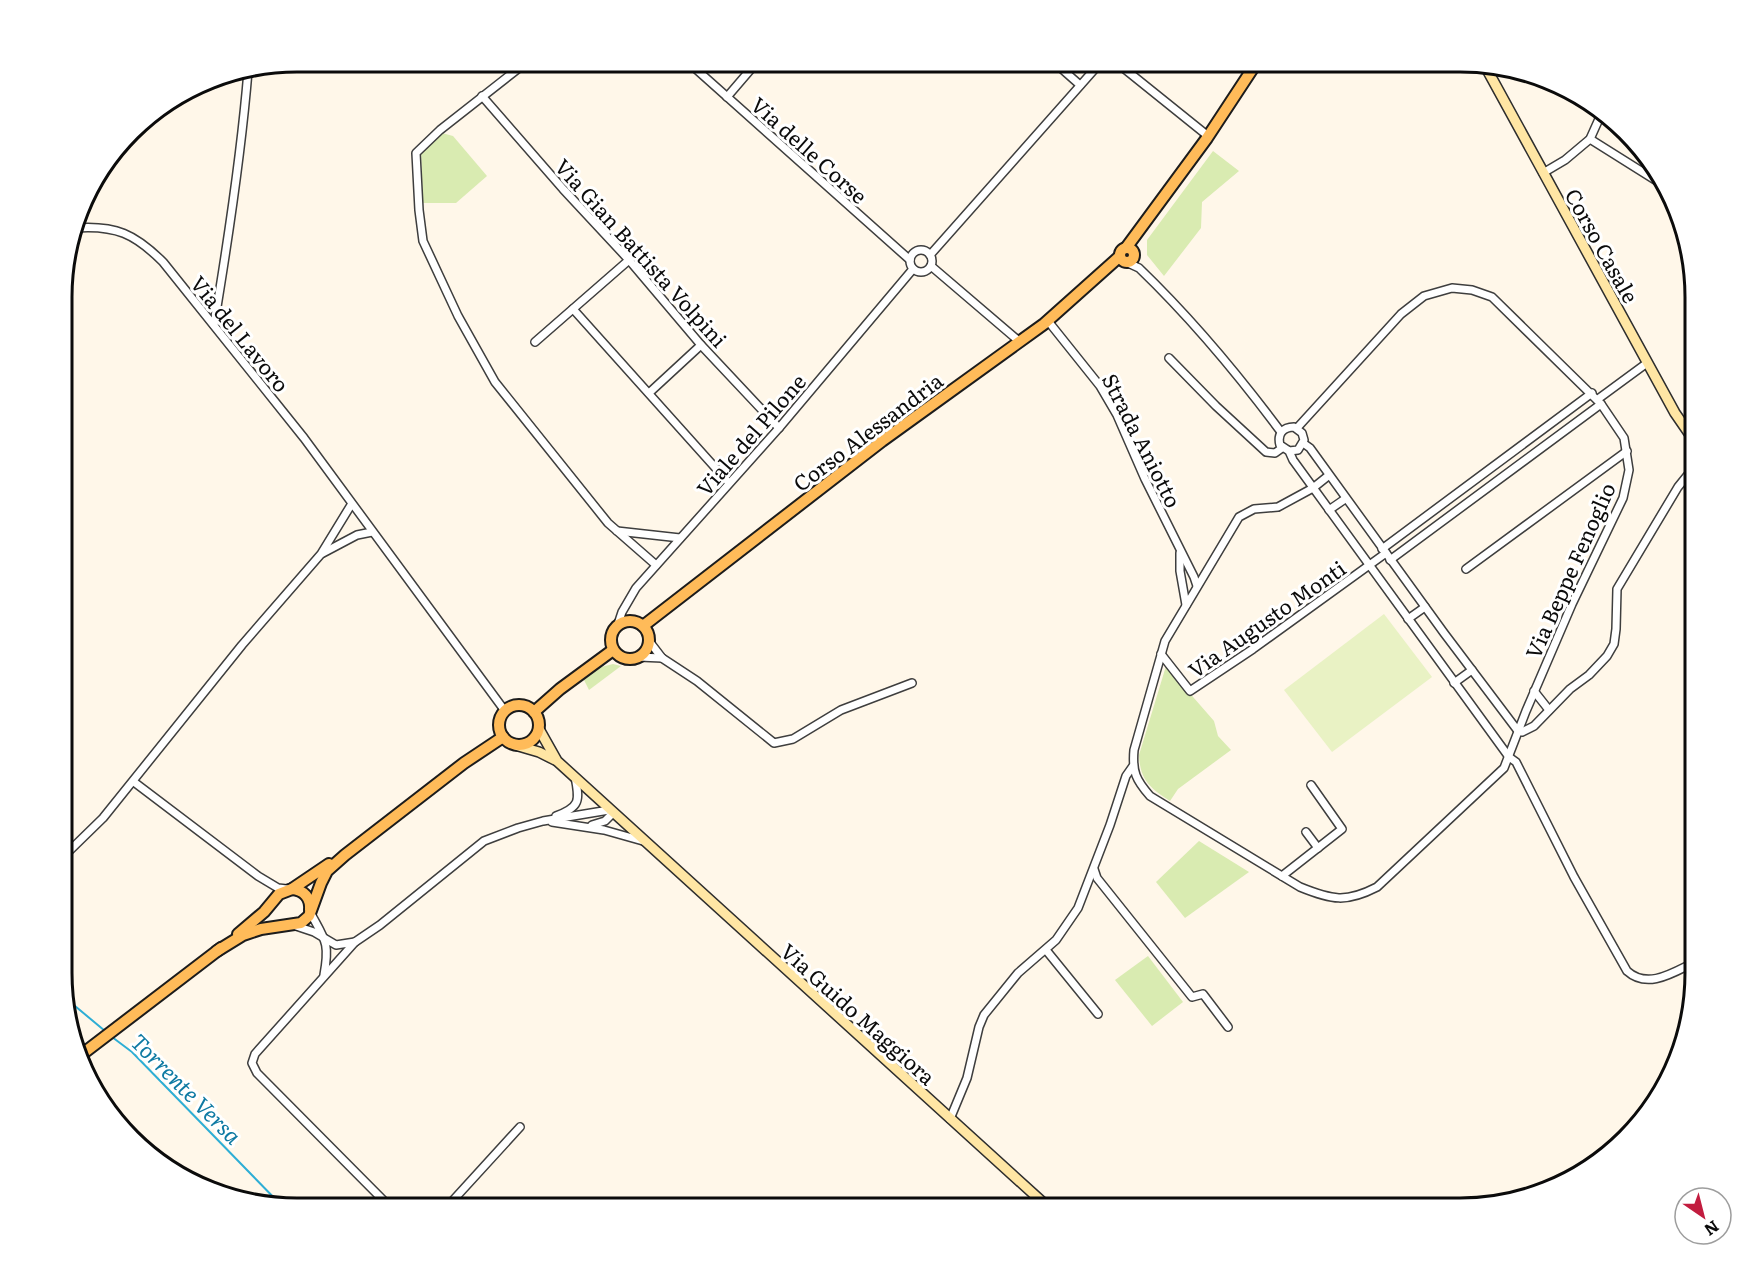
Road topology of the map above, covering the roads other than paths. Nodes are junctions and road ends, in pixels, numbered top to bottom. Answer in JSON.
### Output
{"nodes":[{"id":1,"x":514,"y":72,"type":"edge"},
{"id":2,"x":699,"y":72,"type":"edge"},
{"id":3,"x":748,"y":72,"type":"edge"},
{"id":4,"x":1065,"y":72,"type":"edge"},
{"id":5,"x":1092,"y":72,"type":"edge"},
{"id":6,"x":1128,"y":72,"type":"edge"},
{"id":7,"x":1250,"y":72,"type":"edge"},
{"id":8,"x":1489,"y":74,"type":"edge"},
{"id":9,"x":247,"y":78,"type":"edge"},
{"id":10,"x":1080,"y":85,"type":"junction"},
{"id":11,"x":482,"y":96,"type":"junction"},
{"id":12,"x":727,"y":96,"type":"junction"},
{"id":13,"x":1599,"y":121,"type":"edge"},
{"id":14,"x":1208,"y":136,"type":"junction"},
{"id":15,"x":1590,"y":139,"type":"junction"},
{"id":16,"x":1543,"y":173,"type":"junction"},
{"id":17,"x":1650,"y":177,"type":"edge"},
{"id":18,"x":83,"y":228,"type":"edge"},
{"id":19,"x":930,"y":255,"type":"junction"},
{"id":20,"x":1125,"y":258,"type":"junction"},
{"id":21,"x":629,"y":260,"type":"junction"},
{"id":22,"x":910,"y":260,"type":"junction"},
{"id":23,"x":931,"y":266,"type":"junction"},
{"id":24,"x":913,"y":269,"type":"junction"},
{"id":25,"x":573,"y":309,"type":"junction"},
{"id":26,"x":1048,"y":321,"type":"junction"},
{"id":27,"x":214,"y":325,"type":"junction"},
{"id":28,"x":535,"y":342,"type":"dead end"},
{"id":29,"x":1020,"y":342,"type":"junction"},
{"id":30,"x":701,"y":345,"type":"junction"},
{"id":31,"x":1169,"y":357,"type":"dead end"},
{"id":32,"x":1647,"y":363,"type":"junction"},
{"id":33,"x":649,"y":393,"type":"junction"},
{"id":34,"x":1592,"y":393,"type":"junction"},
{"id":35,"x":1599,"y":402,"type":"junction"},
{"id":36,"x":779,"y":428,"type":"junction"},
{"id":37,"x":1297,"y":428,"type":"junction"},
{"id":38,"x":1685,"y":428,"type":"edge"},
{"id":39,"x":1281,"y":432,"type":"junction"},
{"id":40,"x":1303,"y":443,"type":"junction"},
{"id":41,"x":1282,"y":447,"type":"junction"},
{"id":42,"x":1627,"y":451,"type":"junction"},
{"id":43,"x":1289,"y":452,"type":"junction"},
{"id":44,"x":1328,"y":476,"type":"junction"},
{"id":45,"x":1685,"y":478,"type":"edge"},
{"id":46,"x":729,"y":483,"type":"junction"},
{"id":47,"x":1313,"y":488,"type":"junction"},
{"id":48,"x":1345,"y":499,"type":"junction"},
{"id":49,"x":351,"y":505,"type":"junction"},
{"id":50,"x":1329,"y":510,"type":"junction"},
{"id":51,"x":617,"y":531,"type":"junction"},
{"id":52,"x":372,"y":532,"type":"junction"},
{"id":53,"x":680,"y":538,"type":"junction"},
{"id":54,"x":1180,"y":550,"type":"junction"},
{"id":55,"x":1384,"y":551,"type":"junction"},
{"id":56,"x":321,"y":554,"type":"junction"},
{"id":57,"x":1390,"y":560,"type":"junction"},
{"id":58,"x":656,"y":566,"type":"junction"},
{"id":59,"x":1369,"y":566,"type":"junction"},
{"id":60,"x":1466,"y":569,"type":"dead end"},
{"id":61,"x":1197,"y":586,"type":"junction"},
{"id":62,"x":1186,"y":605,"type":"junction"},
{"id":63,"x":1425,"y":607,"type":"junction"},
{"id":64,"x":1408,"y":619,"type":"junction"},
{"id":65,"x":618,"y":624,"type":"junction"},
{"id":66,"x":643,"y":626,"type":"junction"},
{"id":67,"x":649,"y":641,"type":"junction"},
{"id":68,"x":613,"y":650,"type":"junction"},
{"id":69,"x":1161,"y":654,"type":"junction"},
{"id":70,"x":639,"y":657,"type":"junction"},
{"id":71,"x":662,"y":658,"type":"junction"},
{"id":72,"x":1473,"y":670,"type":"junction"},
{"id":73,"x":912,"y":683,"type":"dead end"},
{"id":74,"x":1455,"y":683,"type":"junction"},
{"id":75,"x":1534,"y":691,"type":"junction"},
{"id":76,"x":1549,"y":710,"type":"junction"},
{"id":77,"x":505,"y":711,"type":"junction"},
{"id":78,"x":534,"y":712,"type":"junction"},
{"id":79,"x":539,"y":729,"type":"junction"},
{"id":80,"x":1518,"y":731,"type":"junction"},
{"id":81,"x":503,"y":737,"type":"junction"},
{"id":82,"x":515,"y":745,"type":"junction"},
{"id":83,"x":1509,"y":757,"type":"junction"},
{"id":84,"x":557,"y":761,"type":"junction"},
{"id":85,"x":1133,"y":766,"type":"junction"},
{"id":86,"x":575,"y":777,"type":"junction"},
{"id":87,"x":134,"y":782,"type":"junction"},
{"id":88,"x":1311,"y":785,"type":"dead end"},
{"id":89,"x":611,"y":812,"type":"junction"},
{"id":90,"x":543,"y":821,"type":"junction"},
{"id":91,"x":583,"y":826,"type":"junction"},
{"id":92,"x":1306,"y":832,"type":"dead end"},
{"id":93,"x":646,"y":842,"type":"junction"},
{"id":94,"x":72,"y":848,"type":"edge"},
{"id":95,"x":1318,"y":848,"type":"junction"},
{"id":96,"x":345,"y":855,"type":"junction"},
{"id":97,"x":1094,"y":868,"type":"junction"},
{"id":98,"x":1282,"y":876,"type":"junction"},
{"id":99,"x":289,"y":889,"type":"junction"},
{"id":100,"x":276,"y":897,"type":"junction"},
{"id":101,"x":310,"y":911,"type":"junction"},
{"id":102,"x":291,"y":925,"type":"junction"},
{"id":103,"x":326,"y":939,"type":"junction"},
{"id":104,"x":355,"y":942,"type":"junction"},
{"id":105,"x":1046,"y":950,"type":"junction"},
{"id":106,"x":217,"y":951,"type":"junction"},
{"id":107,"x":1685,"y":966,"type":"edge"},
{"id":108,"x":324,"y":975,"type":"junction"},
{"id":109,"x":1098,"y":1014,"type":"dead end"},
{"id":110,"x":1228,"y":1027,"type":"dead end"},
{"id":111,"x":86,"y":1051,"type":"edge"},
{"id":112,"x":950,"y":1119,"type":"junction"},
{"id":113,"x":520,"y":1126,"type":"dead end"},
{"id":114,"x":381,"y":1198,"type":"edge"},
{"id":115,"x":455,"y":1198,"type":"edge"},
{"id":116,"x":1038,"y":1198,"type":"edge"}],
"edges":[{"from":1,"to":11,"type":"street"},
{"from":2,"to":12,"type":"street","name":"Via delle Corse"},
{"from":3,"to":12,"type":"street"},
{"from":4,"to":10,"type":"street"},
{"from":5,"to":10,"type":"street"},
{"from":6,"to":14,"type":"street"},
{"from":7,"to":14,"type":"main road"},
{"from":8,"to":16,"type":"street","name":"Corso Casale"},
{"from":9,"to":27,"type":"street"},
{"from":10,"to":19,"type":"street"},
{"from":11,"to":21,"type":"street","name":"Via Gian Battista Volpini"},
{"from":11,"to":51,"type":"street"},
{"from":12,"to":22,"type":"street","name":"Via delle Corse"},
{"from":13,"to":15,"type":"street"},
{"from":14,"to":20,"type":"main road"},
{"from":15,"to":16,"type":"street"},
{"from":15,"to":17,"type":"street"},
{"from":16,"to":32,"type":"street","name":"Corso Casale"},
{"from":18,"to":27,"type":"street","name":"Via del Lavoro"},
{"from":19,"to":22,"type":"street"},
{"from":19,"to":23,"type":"street"},
{"from":20,"to":26,"type":"main road","name":"Corso Alessandria"},
{"from":20,"to":39,"type":"street"},
{"from":21,"to":25,"type":"street"},
{"from":21,"to":30,"type":"street","name":"Via Gian Battista Volpini"},
{"from":22,"to":24,"type":"street"},
{"from":23,"to":24,"type":"street"},
{"from":23,"to":29,"type":"street"},
{"from":24,"to":36,"type":"street","name":"Viale del Pilone"},
{"from":25,"to":28,"type":"street"},
{"from":25,"to":33,"type":"street"},
{"from":26,"to":29,"type":"main road","name":"Corso Alessandria"},
{"from":26,"to":54,"type":"street","name":"Strada Aniotto"},
{"from":27,"to":49,"type":"street","name":"Via del Lavoro"},
{"from":29,"to":66,"type":"main road","name":"Corso Alessandria"},
{"from":30,"to":33,"type":"street"},
{"from":30,"to":36,"type":"street","name":"Via Gian Battista Volpini"},
{"from":31,"to":41,"type":"street","name":"Via Augusto Monti"},
{"from":32,"to":35,"type":"street"},
{"from":32,"to":38,"type":"street","name":"Corso Casale"},
{"from":33,"to":46,"type":"street"},
{"from":34,"to":35,"type":"street","name":"Via Beppe Fenoglio"},
{"from":34,"to":37,"type":"street","name":"Via Beppe Fenoglio"},
{"from":34,"to":55,"type":"street","name":"Via Augusto Monti"},
{"from":35,"to":42,"type":"street","name":"Via Beppe Fenoglio"},
{"from":35,"to":57,"type":"street"},
{"from":36,"to":46,"type":"street","name":"Viale del Pilone"},
{"from":37,"to":39,"type":"street"},
{"from":37,"to":40,"type":"street"},
{"from":39,"to":41,"type":"street"},
{"from":40,"to":43,"type":"street"},
{"from":40,"to":44,"type":"street"},
{"from":41,"to":43,"type":"street","name":"Via Augusto Monti"},
{"from":42,"to":60,"type":"street"},
{"from":42,"to":75,"type":"street","name":"Via Beppe Fenoglio"},
{"from":43,"to":47,"type":"street","name":"Via Augusto Monti"},
{"from":44,"to":47,"type":"street"},
{"from":44,"to":48,"type":"street"},
{"from":45,"to":76,"type":"street"},
{"from":46,"to":53,"type":"street","name":"Viale del Pilone"},
{"from":47,"to":50,"type":"street","name":"Via Augusto Monti"},
{"from":47,"to":61,"type":"street"},
{"from":48,"to":50,"type":"street"},
{"from":48,"to":55,"type":"street"},
{"from":49,"to":52,"type":"street","name":"Via del Lavoro"},
{"from":49,"to":56,"type":"street"},
{"from":50,"to":59,"type":"street","name":"Via Augusto Monti"},
{"from":51,"to":53,"type":"street"},
{"from":51,"to":58,"type":"street"},
{"from":52,"to":56,"type":"street"},
{"from":52,"to":77,"type":"street","name":"Via del Lavoro"},
{"from":53,"to":58,"type":"street","name":"Viale del Pilone"},
{"from":54,"to":61,"type":"street","name":"Strada Aniotto"},
{"from":54,"to":62,"type":"street","name":"Strada Aniotto"},
{"from":55,"to":57,"type":"street"},
{"from":55,"to":59,"type":"street","name":"Via Augusto Monti"},
{"from":56,"to":87,"type":"street"},
{"from":57,"to":63,"type":"street"},
{"from":58,"to":65,"type":"street","name":"Viale del Pilone"},
{"from":59,"to":64,"type":"street","name":"Via Augusto Monti"},
{"from":59,"to":69,"type":"street","name":"Via Augusto Monti"},
{"from":61,"to":62,"type":"street"},
{"from":62,"to":69,"type":"street"},
{"from":63,"to":64,"type":"street"},
{"from":63,"to":72,"type":"street"},
{"from":64,"to":74,"type":"street","name":"Via Augusto Monti"},
{"from":65,"to":66,"type":"main road"},
{"from":65,"to":68,"type":"main road"},
{"from":66,"to":67,"type":"main road"},
{"from":67,"to":70,"type":"main road"},
{"from":67,"to":71,"type":"street"},
{"from":68,"to":70,"type":"main road"},
{"from":68,"to":78,"type":"main road"},
{"from":69,"to":85,"type":"street"},
{"from":70,"to":71,"type":"street"},
{"from":71,"to":73,"type":"street"},
{"from":72,"to":74,"type":"street"},
{"from":72,"to":80,"type":"street"},
{"from":74,"to":83,"type":"street","name":"Via Augusto Monti"},
{"from":75,"to":76,"type":"street"},
{"from":75,"to":80,"type":"street","name":"Via Beppe Fenoglio"},
{"from":76,"to":80,"type":"street"},
{"from":77,"to":78,"type":"main road"},
{"from":77,"to":81,"type":"main road"},
{"from":78,"to":79,"type":"main road"},
{"from":79,"to":82,"type":"main road"},
{"from":79,"to":84,"type":"street","name":"Via Guido Maggiora"},
{"from":80,"to":83,"type":"street","name":"Via Beppe Fenoglio"},
{"from":81,"to":82,"type":"main road"},
{"from":81,"to":96,"type":"main road"},
{"from":82,"to":84,"type":"street","name":"Via Guido Maggiora"},
{"from":83,"to":98,"type":"street","name":"Via Beppe Fenoglio"},
{"from":83,"to":107,"type":"street","name":"Via Augusto Monti"},
{"from":84,"to":86,"type":"street","name":"Via Guido Maggiora"},
{"from":85,"to":97,"type":"street"},
{"from":85,"to":98,"type":"street","name":"Via Beppe Fenoglio"},
{"from":86,"to":89,"type":"street","name":"Via Guido Maggiora"},
{"from":86,"to":90,"type":"street","name":"Via Guido Maggiora"},
{"from":87,"to":94,"type":"street"},
{"from":87,"to":99,"type":"street"},
{"from":88,"to":95,"type":"street"},
{"from":89,"to":90,"type":"street","name":"Via Guido Maggiora"},
{"from":89,"to":91,"type":"street","name":"Via Guido Maggiora"},
{"from":89,"to":93,"type":"street","name":"Via Guido Maggiora"},
{"from":90,"to":91,"type":"street","name":"Via Guido Maggiora"},
{"from":90,"to":104,"type":"street","name":"Via Guido Maggiora"},
{"from":91,"to":93,"type":"street","name":"Via Guido Maggiora"},
{"from":92,"to":95,"type":"street"},
{"from":93,"to":112,"type":"street","name":"Via Guido Maggiora"},
{"from":95,"to":98,"type":"street"},
{"from":96,"to":99,"type":"main road"},
{"from":96,"to":101,"type":"main road"},
{"from":97,"to":105,"type":"street"},
{"from":97,"to":110,"type":"street"},
{"from":99,"to":100,"type":"main road"},
{"from":99,"to":101,"type":"main road"},
{"from":100,"to":102,"type":"main road"},
{"from":100,"to":106,"type":"main road"},
{"from":101,"to":102,"type":"main road"},
{"from":101,"to":103,"type":"street"},
{"from":102,"to":103,"type":"street"},
{"from":102,"to":106,"type":"main road"},
{"from":103,"to":104,"type":"street"},
{"from":103,"to":108,"type":"street"},
{"from":104,"to":108,"type":"street","name":"Via Guido Maggiora"},
{"from":105,"to":109,"type":"street"},
{"from":105,"to":112,"type":"street"},
{"from":106,"to":111,"type":"main road"},
{"from":108,"to":114,"type":"street","name":"Via Guido Maggiora"},
{"from":112,"to":116,"type":"street","name":"Via Guido Maggiora"},
{"from":113,"to":115,"type":"street"}]}
